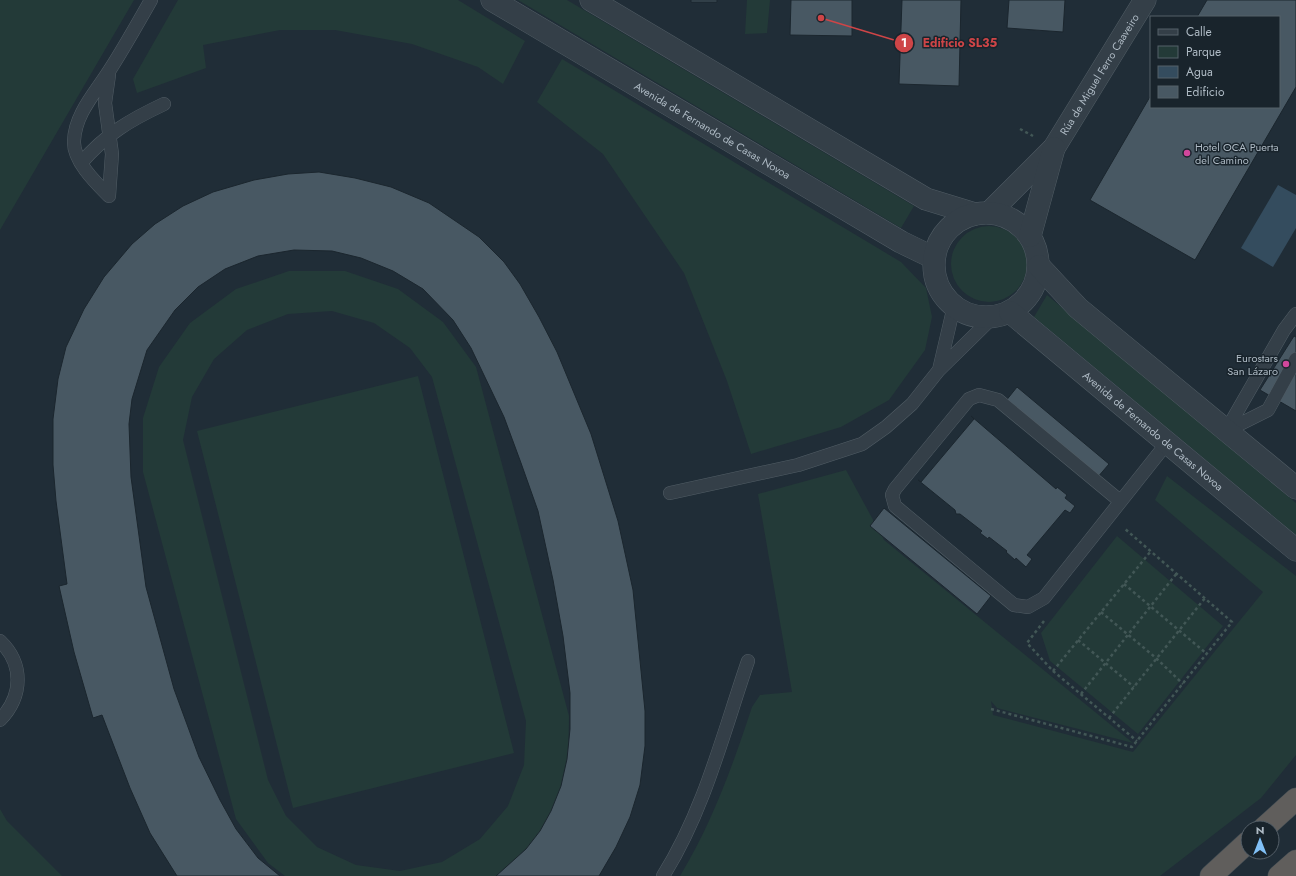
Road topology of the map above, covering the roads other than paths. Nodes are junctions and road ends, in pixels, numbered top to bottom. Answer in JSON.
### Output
{"nodes":[{"id":1,"x":151,"y":0,"type":"edge"},
{"id":2,"x":492,"y":0,"type":"edge"},
{"id":3,"x":592,"y":0,"type":"edge"},
{"id":4,"x":1145,"y":0,"type":"edge"},
{"id":5,"x":110,"y":69,"type":"junction"},
{"id":6,"x":164,"y":104,"type":"dead end"},
{"id":7,"x":110,"y":134,"type":"junction"},
{"id":8,"x":1046,"y":143,"type":"junction"},
{"id":9,"x":81,"y":163,"type":"junction"},
{"id":10,"x":983,"y":213,"type":"junction"},
{"id":11,"x":1030,"y":236,"type":"junction"},
{"id":12,"x":934,"y":258,"type":"junction"},
{"id":13,"x":1039,"y":266,"type":"junction"},
{"id":14,"x":954,"y":306,"type":"junction"},
{"id":15,"x":1296,"y":314,"type":"edge"},
{"id":16,"x":1002,"y":315,"type":"junction"},
{"id":17,"x":1296,"y":359,"type":"edge"},
{"id":18,"x":939,"y":370,"type":"junction"},
{"id":19,"x":1226,"y":431,"type":"junction"},
{"id":20,"x":1167,"y":443,"type":"junction"},
{"id":21,"x":1296,"y":488,"type":"edge"},
{"id":22,"x":670,"y":493,"type":"dead end"},
{"id":23,"x":1120,"y":501,"type":"junction"},
{"id":24,"x":1296,"y":550,"type":"edge"},
{"id":25,"x":0,"y":641,"type":"edge"},
{"id":26,"x":748,"y":662,"type":"dead end"},
{"id":27,"x":0,"y":720,"type":"edge"},
{"id":28,"x":1296,"y":799,"type":"edge"},
{"id":29,"x":1273,"y":820,"type":"edge"},
{"id":30,"x":1240,"y":849,"type":"edge"},
{"id":31,"x":1296,"y":861,"type":"edge"},
{"id":32,"x":663,"y":876,"type":"edge"},
{"id":33,"x":1211,"y":876,"type":"edge"},
{"id":34,"x":1278,"y":876,"type":"edge"}],
"edges":[{"from":1,"to":5,"type":"lane"},
{"from":2,"to":12,"type":"street","name":"Avenida de Fernando de Casas Novoa"},
{"from":3,"to":10,"type":"street"},
{"from":4,"to":8,"type":"street","name":"Rúa de Miguel Ferro Caaveiro"},
{"from":5,"to":7,"type":"lane"},
{"from":5,"to":9,"type":"lane"},
{"from":6,"to":7,"type":"lane"},
{"from":7,"to":9,"type":"lane"},
{"from":7,"to":9,"type":"lane"},
{"from":8,"to":10,"type":"street","name":"Rúa de Miguel Ferro Caaveiro"},
{"from":8,"to":11,"type":"street","name":"Rúa de Miguel Ferro Caaveiro"},
{"from":10,"to":11,"type":"street"},
{"from":10,"to":12,"type":"street"},
{"from":11,"to":13,"type":"street"},
{"from":12,"to":14,"type":"street"},
{"from":13,"to":16,"type":"street"},
{"from":13,"to":19,"type":"street"},
{"from":14,"to":16,"type":"street"},
{"from":14,"to":18,"type":"lane"},
{"from":15,"to":19,"type":"lane"},
{"from":16,"to":18,"type":"lane"},
{"from":16,"to":20,"type":"street","name":"Avenida de Fernando de Casas Novoa"},
{"from":17,"to":19,"type":"lane"},
{"from":18,"to":22,"type":"lane"},
{"from":19,"to":21,"type":"street"},
{"from":20,"to":23,"type":"lane"},
{"from":20,"to":24,"type":"street","name":"Avenida de Fernando de Casas Novoa"},
{"from":23,"to":23,"type":"lane"},
{"from":25,"to":27,"type":"lane"},
{"from":26,"to":32,"type":"lane"},
{"from":28,"to":29,"type":"highway"},
{"from":30,"to":33,"type":"highway"},
{"from":31,"to":34,"type":"highway"}]}
